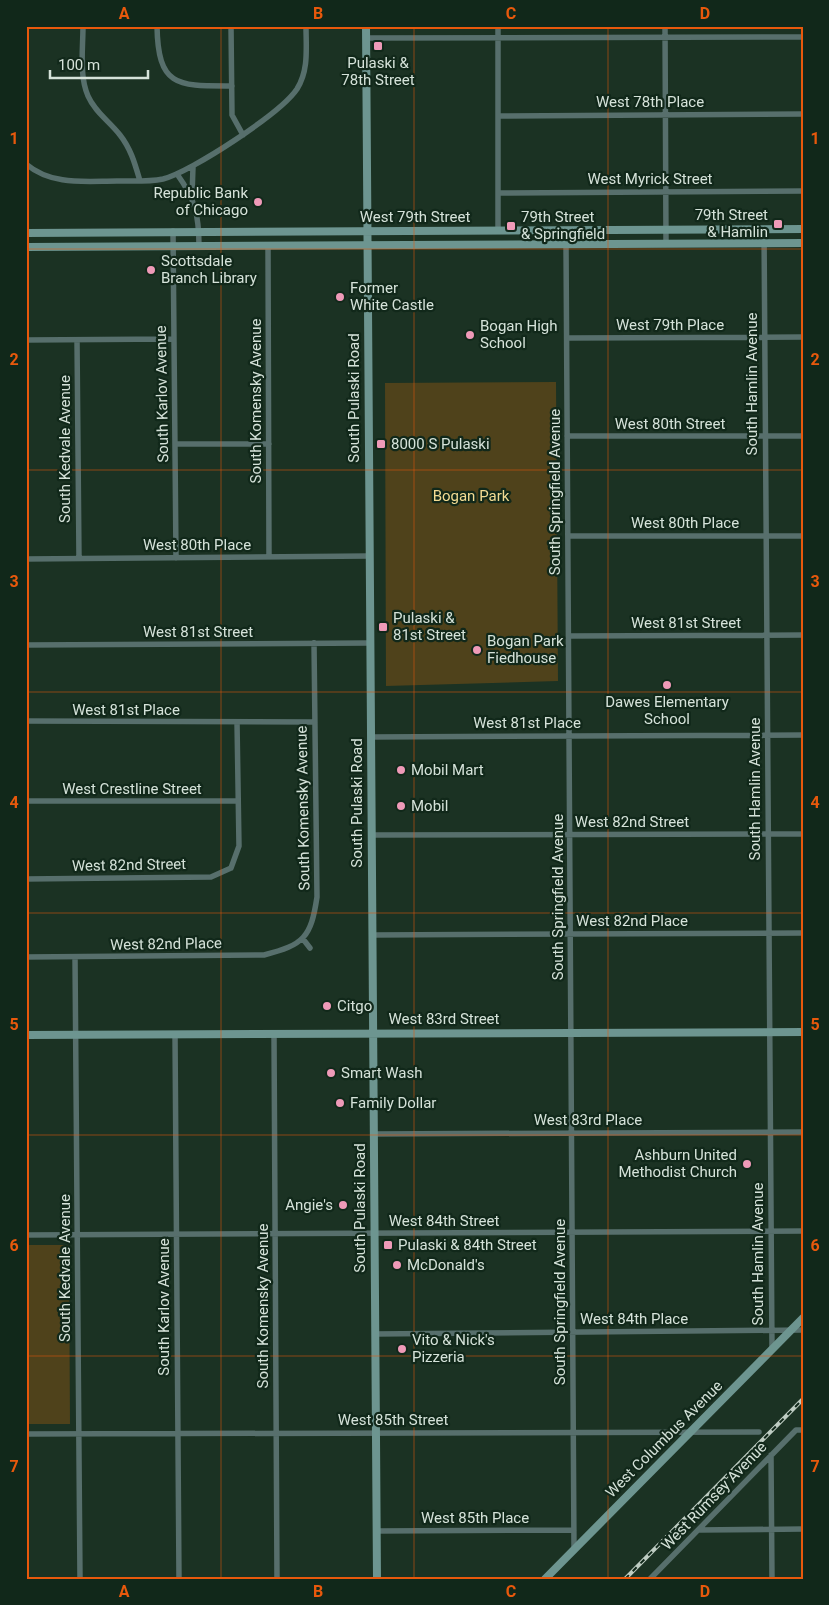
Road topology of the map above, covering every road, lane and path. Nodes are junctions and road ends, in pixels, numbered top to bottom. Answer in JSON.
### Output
{"nodes":[{"id":1,"x":83,"y":26,"type":"edge"},
{"id":2,"x":157,"y":26,"type":"edge"},
{"id":3,"x":232,"y":26,"type":"edge"},
{"id":4,"x":306,"y":26,"type":"edge"},
{"id":5,"x":366,"y":26,"type":"edge"},
{"id":6,"x":498,"y":26,"type":"edge"},
{"id":7,"x":665,"y":26,"type":"edge"},
{"id":8,"x":803,"y":37,"type":"edge"},
{"id":9,"x":366,"y":38,"type":"junction"},
{"id":10,"x":498,"y":38,"type":"junction"},
{"id":11,"x":665,"y":38,"type":"junction"},
{"id":12,"x":232,"y":86,"type":"junction"},
{"id":13,"x":666,"y":114,"type":"junction"},
{"id":14,"x":803,"y":114,"type":"edge"},
{"id":15,"x":498,"y":116,"type":"junction"},
{"id":16,"x":242,"y":134,"type":"junction"},
{"id":17,"x":26,"y":165,"type":"edge"},
{"id":18,"x":193,"y":167,"type":"junction"},
{"id":19,"x":177,"y":174,"type":"junction"},
{"id":20,"x":140,"y":181,"type":"junction"},
{"id":21,"x":666,"y":192,"type":"junction"},
{"id":22,"x":803,"y":192,"type":"edge"},
{"id":23,"x":498,"y":193,"type":"junction"},
{"id":24,"x":192,"y":196,"type":"junction"},
{"id":25,"x":764,"y":229,"type":"junction"},
{"id":26,"x":368,"y":230,"type":"junction"},
{"id":27,"x":498,"y":230,"type":"junction"},
{"id":28,"x":666,"y":230,"type":"junction"},
{"id":29,"x":803,"y":230,"type":"edge"},
{"id":30,"x":173,"y":231,"type":"junction"},
{"id":31,"x":199,"y":231,"type":"junction"},
{"id":32,"x":26,"y":233,"type":"edge"},
{"id":33,"x":764,"y":243,"type":"junction"},
{"id":34,"x":803,"y":243,"type":"edge"},
{"id":35,"x":368,"y":244,"type":"junction"},
{"id":36,"x":566,"y":244,"type":"junction"},
{"id":37,"x":666,"y":244,"type":"junction"},
{"id":38,"x":268,"y":245,"type":"junction"},
{"id":39,"x":173,"y":246,"type":"junction"},
{"id":40,"x":199,"y":246,"type":"junction"},
{"id":41,"x":26,"y":247,"type":"edge"},
{"id":42,"x":764,"y":337,"type":"junction"},
{"id":43,"x":803,"y":337,"type":"edge"},
{"id":44,"x":567,"y":338,"type":"junction"},
{"id":45,"x":174,"y":339,"type":"junction"},
{"id":46,"x":26,"y":340,"type":"edge"},
{"id":47,"x":77,"y":340,"type":"junction"},
{"id":48,"x":568,"y":436,"type":"junction"},
{"id":49,"x":765,"y":436,"type":"junction"},
{"id":50,"x":803,"y":436,"type":"edge"},
{"id":51,"x":176,"y":444,"type":"junction"},
{"id":52,"x":269,"y":444,"type":"junction"},
{"id":53,"x":568,"y":536,"type":"junction"},
{"id":54,"x":766,"y":536,"type":"junction"},
{"id":55,"x":803,"y":536,"type":"edge"},
{"id":56,"x":369,"y":556,"type":"junction"},
{"id":57,"x":269,"y":557,"type":"junction"},
{"id":58,"x":78,"y":558,"type":"junction"},
{"id":59,"x":176,"y":558,"type":"junction"},
{"id":60,"x":26,"y":559,"type":"edge"},
{"id":61,"x":766,"y":635,"type":"junction"},
{"id":62,"x":803,"y":635,"type":"edge"},
{"id":63,"x":569,"y":636,"type":"junction"},
{"id":64,"x":314,"y":643,"type":"junction"},
{"id":65,"x":370,"y":643,"type":"junction"},
{"id":66,"x":26,"y":646,"type":"edge"},
{"id":67,"x":26,"y":721,"type":"edge"},
{"id":68,"x":237,"y":722,"type":"junction"},
{"id":69,"x":315,"y":722,"type":"junction"},
{"id":70,"x":803,"y":734,"type":"edge"},
{"id":71,"x":570,"y":735,"type":"junction"},
{"id":72,"x":767,"y":735,"type":"junction"},
{"id":73,"x":371,"y":737,"type":"junction"},
{"id":74,"x":26,"y":801,"type":"edge"},
{"id":75,"x":238,"y":801,"type":"junction"},
{"id":76,"x":768,"y":834,"type":"junction"},
{"id":77,"x":803,"y":834,"type":"edge"},
{"id":78,"x":371,"y":835,"type":"junction"},
{"id":79,"x":570,"y":835,"type":"junction"},
{"id":80,"x":231,"y":868,"type":"junction"},
{"id":81,"x":236,"y":873,"type":"dead end"},
{"id":82,"x":26,"y":879,"type":"edge"},
{"id":83,"x":768,"y":933,"type":"junction"},
{"id":84,"x":803,"y":933,"type":"edge"},
{"id":85,"x":571,"y":934,"type":"junction"},
{"id":86,"x":372,"y":935,"type":"junction"},
{"id":87,"x":303,"y":939,"type":"junction"},
{"id":88,"x":310,"y":948,"type":"dead end"},
{"id":89,"x":26,"y":957,"type":"edge"},
{"id":90,"x":75,"y":957,"type":"junction"},
{"id":91,"x":572,"y":1032,"type":"junction"},
{"id":92,"x":769,"y":1032,"type":"junction"},
{"id":93,"x":803,"y":1032,"type":"edge"},
{"id":94,"x":372,"y":1033,"type":"junction"},
{"id":95,"x":175,"y":1034,"type":"junction"},
{"id":96,"x":274,"y":1034,"type":"junction"},
{"id":97,"x":26,"y":1035,"type":"edge"},
{"id":98,"x":76,"y":1035,"type":"junction"},
{"id":99,"x":571,"y":1132,"type":"junction"},
{"id":100,"x":770,"y":1132,"type":"junction"},
{"id":101,"x":803,"y":1132,"type":"edge"},
{"id":102,"x":374,"y":1134,"type":"junction"},
{"id":103,"x":770,"y":1231,"type":"junction"},
{"id":104,"x":803,"y":1231,"type":"edge"},
{"id":105,"x":572,"y":1232,"type":"junction"},
{"id":106,"x":176,"y":1234,"type":"junction"},
{"id":107,"x":275,"y":1234,"type":"junction"},
{"id":108,"x":375,"y":1234,"type":"junction"},
{"id":109,"x":26,"y":1235,"type":"edge"},
{"id":110,"x":78,"y":1235,"type":"junction"},
{"id":111,"x":803,"y":1318,"type":"edge"},
{"id":112,"x":771,"y":1330,"type":"junction"},
{"id":113,"x":791,"y":1330,"type":"junction"},
{"id":114,"x":803,"y":1330,"type":"edge"},
{"id":115,"x":573,"y":1332,"type":"junction"},
{"id":116,"x":375,"y":1334,"type":"junction"},
{"id":117,"x":772,"y":1349,"type":"junction"},
{"id":118,"x":799,"y":1430,"type":"edge"},
{"id":119,"x":376,"y":1432,"type":"junction"},
{"id":120,"x":574,"y":1432,"type":"junction"},
{"id":121,"x":690,"y":1432,"type":"junction"},
{"id":122,"x":759,"y":1432,"type":"dead end"},
{"id":123,"x":276,"y":1433,"type":"junction"},
{"id":124,"x":26,"y":1434,"type":"edge"},
{"id":125,"x":79,"y":1434,"type":"junction"},
{"id":126,"x":178,"y":1434,"type":"junction"},
{"id":127,"x":771,"y":1455,"type":"junction"},
{"id":128,"x":803,"y":1529,"type":"edge"},
{"id":129,"x":574,"y":1530,"type":"junction"},
{"id":130,"x":699,"y":1530,"type":"junction"},
{"id":131,"x":772,"y":1530,"type":"junction"},
{"id":132,"x":376,"y":1531,"type":"junction"},
{"id":133,"x":574,"y":1549,"type":"junction"},
{"id":134,"x":80,"y":1579,"type":"edge"},
{"id":135,"x":179,"y":1579,"type":"edge"},
{"id":136,"x":277,"y":1579,"type":"edge"},
{"id":137,"x":377,"y":1579,"type":"edge"},
{"id":138,"x":545,"y":1579,"type":"edge"},
{"id":139,"x":650,"y":1579,"type":"edge"},
{"id":140,"x":772,"y":1579,"type":"edge"}],
"edges":[{"from":1,"to":20,"type":"street"},
{"from":2,"to":12,"type":"street"},
{"from":3,"to":12,"type":"street"},
{"from":4,"to":16,"type":"street"},
{"from":5,"to":9,"type":"main road","name":"South Pulaski Road"},
{"from":6,"to":10,"type":"street"},
{"from":7,"to":11,"type":"street"},
{"from":8,"to":11,"type":"street"},
{"from":9,"to":10,"type":"street"},
{"from":9,"to":26,"type":"main road","name":"South Pulaski Road"},
{"from":10,"to":11,"type":"street"},
{"from":10,"to":15,"type":"street"},
{"from":11,"to":13,"type":"street"},
{"from":12,"to":16,"type":"street"},
{"from":13,"to":14,"type":"street","name":"West 78th Place"},
{"from":13,"to":15,"type":"street","name":"West 78th Place"},
{"from":13,"to":21,"type":"street"},
{"from":15,"to":23,"type":"street"},
{"from":16,"to":18,"type":"street"},
{"from":17,"to":20,"type":"street"},
{"from":18,"to":19,"type":"street"},
{"from":18,"to":24,"type":"street"},
{"from":19,"to":20,"type":"street"},
{"from":19,"to":24,"type":"street"},
{"from":21,"to":22,"type":"street","name":"West Myrick Street"},
{"from":21,"to":23,"type":"street","name":"West Myrick Street"},
{"from":21,"to":28,"type":"street"},
{"from":23,"to":27,"type":"street"},
{"from":24,"to":31,"type":"street"},
{"from":25,"to":28,"type":"main road","name":"West 79th Street"},
{"from":25,"to":29,"type":"main road","name":"West 79th Street"},
{"from":25,"to":33,"type":"street","name":"South Hamlin Avenue"},
{"from":26,"to":27,"type":"main road","name":"West 79th Street"},
{"from":26,"to":31,"type":"main road","name":"West 79th Street"},
{"from":26,"to":35,"type":"main road","name":"South Pulaski Road"},
{"from":27,"to":28,"type":"main road","name":"West 79th Street"},
{"from":28,"to":37,"type":"street"},
{"from":30,"to":31,"type":"main road","name":"West 79th Street"},
{"from":30,"to":32,"type":"main road","name":"West 79th Street"},
{"from":30,"to":39,"type":"street","name":"South Karlov Avenue"},
{"from":31,"to":40,"type":"street"},
{"from":33,"to":34,"type":"main road","name":"West 79th Street"},
{"from":33,"to":37,"type":"main road","name":"West 79th Street"},
{"from":33,"to":42,"type":"street","name":"South Hamlin Avenue"},
{"from":35,"to":36,"type":"main road","name":"West 79th Street"},
{"from":35,"to":38,"type":"main road","name":"West 79th Street"},
{"from":35,"to":56,"type":"main road","name":"South Pulaski Road"},
{"from":36,"to":37,"type":"main road","name":"West 79th Street"},
{"from":36,"to":44,"type":"street","name":"South Springfield Avenue"},
{"from":38,"to":40,"type":"main road","name":"West 79th Street"},
{"from":38,"to":52,"type":"street","name":"South Komensky Avenue"},
{"from":39,"to":40,"type":"main road","name":"West 79th Street"},
{"from":39,"to":41,"type":"main road","name":"West 79th Street"},
{"from":39,"to":45,"type":"street","name":"South Karlov Avenue"},
{"from":42,"to":43,"type":"street","name":"West 79th Place"},
{"from":42,"to":44,"type":"street","name":"West 79th Place"},
{"from":42,"to":49,"type":"street","name":"South Hamlin Avenue"},
{"from":44,"to":48,"type":"street","name":"South Springfield Avenue"},
{"from":45,"to":47,"type":"street"},
{"from":45,"to":51,"type":"street","name":"South Karlov Avenue"},
{"from":46,"to":47,"type":"street"},
{"from":47,"to":58,"type":"street","name":"South Kedvale Avenue"},
{"from":48,"to":49,"type":"street","name":"West 80th Street"},
{"from":48,"to":53,"type":"street","name":"South Springfield Avenue"},
{"from":49,"to":50,"type":"street","name":"West 80th Street"},
{"from":49,"to":54,"type":"street","name":"South Hamlin Avenue"},
{"from":51,"to":52,"type":"street"},
{"from":51,"to":59,"type":"street","name":"South Karlov Avenue"},
{"from":52,"to":57,"type":"street","name":"South Komensky Avenue"},
{"from":53,"to":54,"type":"street","name":"West 80th Place"},
{"from":53,"to":63,"type":"street","name":"South Springfield Avenue"},
{"from":54,"to":55,"type":"street","name":"West 80th Place"},
{"from":54,"to":61,"type":"street","name":"South Hamlin Avenue"},
{"from":56,"to":57,"type":"street","name":"West 80th Place"},
{"from":56,"to":65,"type":"main road","name":"South Pulaski Road"},
{"from":57,"to":59,"type":"street","name":"West 80th Place"},
{"from":58,"to":59,"type":"street","name":"West 80th Place"},
{"from":58,"to":60,"type":"street","name":"West 80th Place"},
{"from":61,"to":62,"type":"street","name":"West 81st Street"},
{"from":61,"to":63,"type":"street","name":"West 81st Street"},
{"from":61,"to":72,"type":"street","name":"South Hamlin Avenue"},
{"from":63,"to":71,"type":"street","name":"South Springfield Avenue"},
{"from":64,"to":65,"type":"street","name":"West 81st Street"},
{"from":64,"to":66,"type":"street","name":"West 81st Street"},
{"from":64,"to":69,"type":"street","name":"South Komensky Avenue"},
{"from":65,"to":73,"type":"main road","name":"South Pulaski Road"},
{"from":67,"to":68,"type":"street","name":"West 81st Place"},
{"from":68,"to":69,"type":"street","name":"West 81st Place"},
{"from":68,"to":75,"type":"street"},
{"from":69,"to":87,"type":"street","name":"South Komensky Avenue"},
{"from":70,"to":72,"type":"street","name":"West 81st Place"},
{"from":71,"to":72,"type":"street","name":"West 81st Place"},
{"from":71,"to":73,"type":"street","name":"West 81st Place"},
{"from":71,"to":79,"type":"street","name":"South Springfield Avenue"},
{"from":72,"to":76,"type":"street","name":"South Hamlin Avenue"},
{"from":73,"to":78,"type":"main road","name":"South Pulaski Road"},
{"from":74,"to":75,"type":"street","name":"West Crestline Street"},
{"from":75,"to":80,"type":"street"},
{"from":76,"to":77,"type":"street","name":"West 82nd Street"},
{"from":76,"to":79,"type":"street","name":"West 82nd Street"},
{"from":76,"to":83,"type":"street","name":"South Hamlin Avenue"},
{"from":78,"to":79,"type":"street","name":"West 82nd Street"},
{"from":78,"to":86,"type":"main road","name":"South Pulaski Road"},
{"from":79,"to":85,"type":"street","name":"South Springfield Avenue"},
{"from":80,"to":81,"type":"street"},
{"from":80,"to":82,"type":"street","name":"West 82nd Street"},
{"from":83,"to":84,"type":"street","name":"West 82nd Place"},
{"from":83,"to":85,"type":"street","name":"West 82nd Place"},
{"from":83,"to":92,"type":"street","name":"South Hamlin Avenue"},
{"from":85,"to":86,"type":"street","name":"West 82nd Place"},
{"from":85,"to":91,"type":"street","name":"South Springfield Avenue"},
{"from":86,"to":94,"type":"main road","name":"South Pulaski Road"},
{"from":87,"to":88,"type":"street"},
{"from":87,"to":90,"type":"street","name":"West 82nd Place"},
{"from":89,"to":90,"type":"street","name":"West 82nd Place"},
{"from":90,"to":98,"type":"street","name":"South Kedvale Avenue"},
{"from":91,"to":92,"type":"main road","name":"West 83rd Street"},
{"from":91,"to":94,"type":"main road","name":"West 83rd Street"},
{"from":91,"to":99,"type":"street","name":"South Springfield Avenue"},
{"from":92,"to":93,"type":"main road","name":"West 83rd Street"},
{"from":92,"to":100,"type":"street","name":"South Hamlin Avenue"},
{"from":94,"to":96,"type":"main road","name":"West 83rd Street"},
{"from":94,"to":102,"type":"main road","name":"South Pulaski Road"},
{"from":95,"to":96,"type":"main road","name":"West 83rd Street"},
{"from":95,"to":98,"type":"main road","name":"West 83rd Street"},
{"from":95,"to":106,"type":"street","name":"South Karlov Avenue"},
{"from":96,"to":107,"type":"street","name":"South Komensky Avenue"},
{"from":97,"to":98,"type":"main road","name":"West 83rd Street"},
{"from":98,"to":110,"type":"street","name":"South Kedvale Avenue"},
{"from":99,"to":100,"type":"street","name":"West 83rd Place"},
{"from":99,"to":102,"type":"street","name":"West 83rd Place"},
{"from":99,"to":105,"type":"street","name":"South Springfield Avenue"},
{"from":100,"to":101,"type":"street","name":"West 83rd Place"},
{"from":100,"to":103,"type":"street","name":"South Hamlin Avenue"},
{"from":102,"to":108,"type":"main road","name":"South Pulaski Road"},
{"from":103,"to":104,"type":"street","name":"West 84th Street"},
{"from":103,"to":105,"type":"street","name":"West 84th Street"},
{"from":103,"to":112,"type":"street","name":"South Hamlin Avenue"},
{"from":105,"to":108,"type":"street","name":"West 84th Street"},
{"from":105,"to":115,"type":"street","name":"South Springfield Avenue"},
{"from":106,"to":107,"type":"street","name":"West 84th Street"},
{"from":106,"to":110,"type":"street","name":"West 84th Street"},
{"from":106,"to":126,"type":"street","name":"South Karlov Avenue"},
{"from":107,"to":108,"type":"street","name":"West 84th Street"},
{"from":107,"to":123,"type":"street","name":"South Komensky Avenue"},
{"from":108,"to":116,"type":"main road","name":"South Pulaski Road"},
{"from":109,"to":110,"type":"street","name":"West 84th Street"},
{"from":110,"to":125,"type":"street","name":"South Kedvale Avenue"},
{"from":111,"to":113,"type":"main road","name":"West Columbus Avenue"},
{"from":112,"to":113,"type":"street","name":"West 84th Place"},
{"from":112,"to":115,"type":"street","name":"West 84th Place"},
{"from":112,"to":117,"type":"street","name":"South Hamlin Avenue"},
{"from":113,"to":114,"type":"street","name":"West 84th Place"},
{"from":113,"to":117,"type":"main road","name":"West Columbus Avenue"},
{"from":115,"to":116,"type":"street","name":"West 84th Place"},
{"from":115,"to":120,"type":"street","name":"South Springfield Avenue"},
{"from":116,"to":119,"type":"main road","name":"South Pulaski Road"},
{"from":117,"to":121,"type":"main road","name":"West Columbus Avenue"},
{"from":118,"to":127,"type":"street","name":"West Rumsey Avenue"},
{"from":119,"to":120,"type":"street","name":"West 85th Street"},
{"from":119,"to":123,"type":"street","name":"West 85th Street"},
{"from":119,"to":132,"type":"main road","name":"South Pulaski Road"},
{"from":120,"to":121,"type":"street","name":"West 85th Street"},
{"from":120,"to":129,"type":"street","name":"South Springfield Avenue"},
{"from":121,"to":122,"type":"street","name":"West 85th Street"},
{"from":121,"to":133,"type":"main road","name":"West Columbus Avenue"},
{"from":123,"to":126,"type":"street","name":"West 85th Street"},
{"from":123,"to":136,"type":"street","name":"South Komensky Avenue"},
{"from":124,"to":125,"type":"street","name":"West 85th Street"},
{"from":125,"to":126,"type":"street","name":"West 85th Street"},
{"from":125,"to":134,"type":"street","name":"South Kedvale Avenue"},
{"from":126,"to":135,"type":"street","name":"South Karlov Avenue"},
{"from":127,"to":130,"type":"street","name":"West Rumsey Avenue"},
{"from":127,"to":131,"type":"street"},
{"from":128,"to":131,"type":"street"},
{"from":129,"to":132,"type":"street","name":"West 85th Place"},
{"from":129,"to":133,"type":"street","name":"South Springfield Avenue"},
{"from":130,"to":131,"type":"street"},
{"from":130,"to":139,"type":"street","name":"West Rumsey Avenue"},
{"from":131,"to":140,"type":"street"},
{"from":132,"to":137,"type":"main road","name":"South Pulaski Road"},
{"from":133,"to":138,"type":"main road","name":"West Columbus Avenue"}]}
